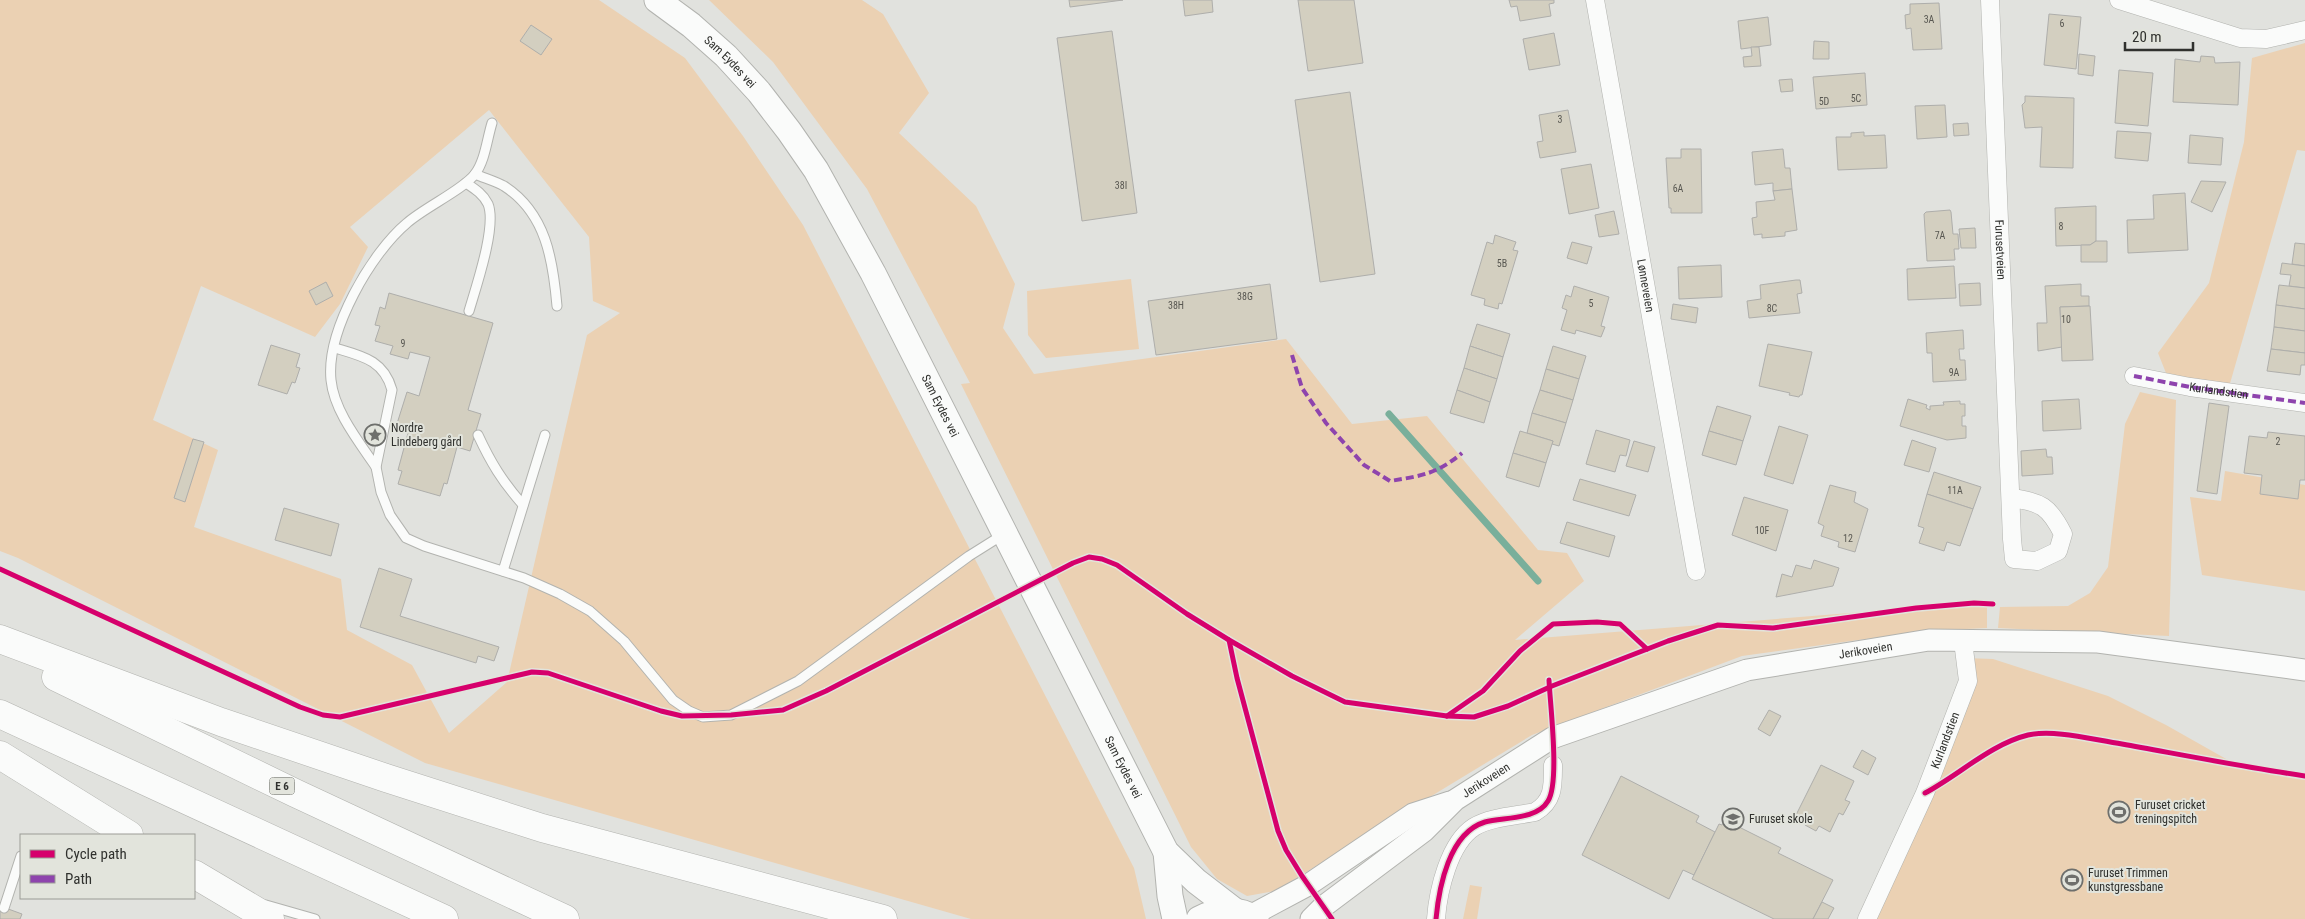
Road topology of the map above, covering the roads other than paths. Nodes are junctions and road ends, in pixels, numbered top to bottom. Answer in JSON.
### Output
{"nodes":[{"id":1,"x":657,"y":0,"type":"edge"},
{"id":2,"x":1595,"y":0,"type":"edge"},
{"id":3,"x":1990,"y":0,"type":"edge"},
{"id":4,"x":2119,"y":0,"type":"edge"},
{"id":5,"x":2305,"y":30,"type":"edge"},
{"id":6,"x":492,"y":123,"type":"dead end"},
{"id":7,"x":475,"y":174,"type":"junction"},
{"id":8,"x":466,"y":183,"type":"junction"},
{"id":9,"x":557,"y":306,"type":"dead end"},
{"id":10,"x":469,"y":311,"type":"dead end"},
{"id":11,"x":335,"y":348,"type":"junction"},
{"id":12,"x":2134,"y":376,"type":"dead end"},
{"id":13,"x":2305,"y":403,"type":"edge"},
{"id":14,"x":478,"y":435,"type":"dead end"},
{"id":15,"x":544,"y":435,"type":"dead end"},
{"id":16,"x":376,"y":467,"type":"junction"},
{"id":17,"x":2011,"y":498,"type":"dead end"},
{"id":18,"x":523,"y":504,"type":"junction"},
{"id":19,"x":1006,"y":533,"type":"junction"},
{"id":20,"x":502,"y":571,"type":"junction"},
{"id":21,"x":1696,"y":571,"type":"dead end"},
{"id":22,"x":0,"y":639,"type":"edge"},
{"id":23,"x":1962,"y":641,"type":"junction"},
{"id":24,"x":0,"y":650,"type":"edge"},
{"id":25,"x":2305,"y":670,"type":"edge"},
{"id":26,"x":0,"y":714,"type":"edge"},
{"id":27,"x":0,"y":755,"type":"edge"},
{"id":28,"x":1553,"y":765,"type":"dead end"},
{"id":29,"x":1455,"y":800,"type":"junction"},
{"id":30,"x":127,"y":834,"type":"edge"},
{"id":31,"x":1166,"y":852,"type":"junction"},
{"id":32,"x":20,"y":859,"type":"edge"},
{"id":33,"x":195,"y":875,"type":"edge"},
{"id":34,"x":241,"y":901,"type":"junction"},
{"id":35,"x":4,"y":908,"type":"dead end"},
{"id":36,"x":835,"y":913,"type":"edge"},
{"id":37,"x":1247,"y":915,"type":"edge"},
{"id":38,"x":270,"y":919,"type":"edge"},
{"id":39,"x":315,"y":919,"type":"edge"},
{"id":40,"x":444,"y":919,"type":"edge"},
{"id":41,"x":565,"y":919,"type":"edge"},
{"id":42,"x":884,"y":919,"type":"edge"},
{"id":43,"x":1175,"y":919,"type":"edge"},
{"id":44,"x":1199,"y":919,"type":"edge"},
{"id":45,"x":1311,"y":919,"type":"edge"},
{"id":46,"x":1436,"y":919,"type":"edge"},
{"id":47,"x":1867,"y":919,"type":"edge"}],
"edges":[{"from":1,"to":19,"type":"main road","name":"Sam Eydes vei"},
{"from":2,"to":21,"type":"street","name":"Lønneveien"},
{"from":3,"to":17,"type":"street","name":"Furusetveien"},
{"from":4,"to":5,"type":"street"},
{"from":6,"to":7,"type":"lane"},
{"from":7,"to":8,"type":"lane"},
{"from":7,"to":9,"type":"lane"},
{"from":8,"to":10,"type":"lane"},
{"from":8,"to":11,"type":"lane"},
{"from":11,"to":16,"type":"lane"},
{"from":11,"to":16,"type":"lane"},
{"from":12,"to":13,"type":"street","name":"Kurlandstien"},
{"from":14,"to":18,"type":"lane"},
{"from":15,"to":18,"type":"lane"},
{"from":16,"to":20,"type":"lane"},
{"from":18,"to":20,"type":"lane"},
{"from":19,"to":20,"type":"lane"},
{"from":19,"to":31,"type":"main road","name":"Sam Eydes vei"},
{"from":22,"to":36,"type":"highway"},
{"from":23,"to":25,"type":"street","name":"Jerikoveien"},
{"from":23,"to":29,"type":"street","name":"Jerikoveien"},
{"from":23,"to":47,"type":"street","name":"Kurlandstien"},
{"from":24,"to":41,"type":"highway","number":"E 6"},
{"from":26,"to":40,"type":"highway"},
{"from":27,"to":30,"type":"highway"},
{"from":28,"to":46,"type":"street"},
{"from":29,"to":37,"type":"street","name":"Jerikoveien"},
{"from":29,"to":45,"type":"street","name":"Jerikoveien"},
{"from":31,"to":37,"type":"main road","name":"Sam Eydes vei"},
{"from":31,"to":43,"type":"main road","name":"Sam Eydes vei"},
{"from":32,"to":35,"type":"lane"},
{"from":33,"to":34,"type":"highway"},
{"from":34,"to":38,"type":"highway"},
{"from":34,"to":39,"type":"lane"},
{"from":36,"to":42,"type":"highway"},
{"from":37,"to":44,"type":"main road","name":"Jerikoveien"}]}
